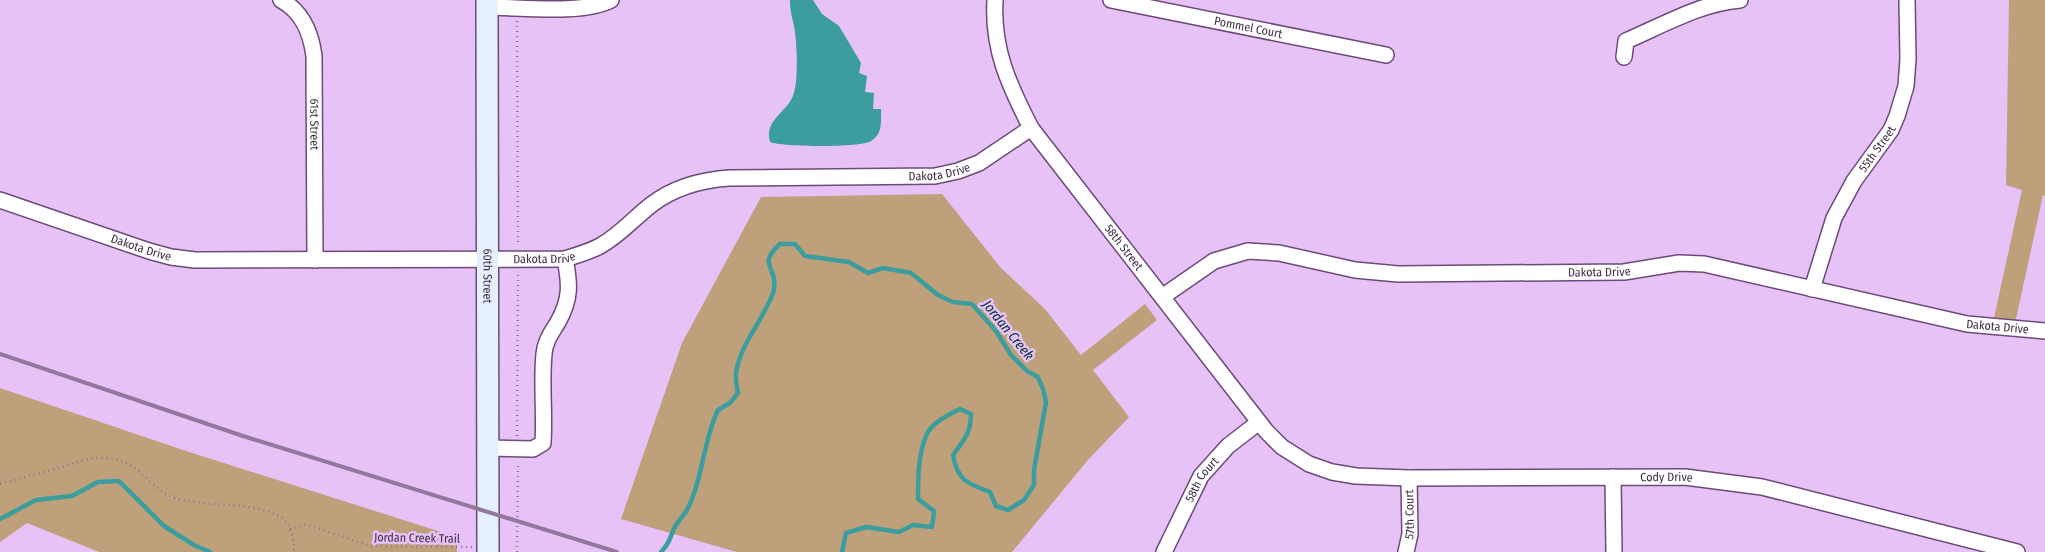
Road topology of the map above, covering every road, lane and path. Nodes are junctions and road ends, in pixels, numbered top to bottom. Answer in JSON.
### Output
{"nodes":[{"id":1,"x":281,"y":0,"type":"edge"},
{"id":2,"x":611,"y":0,"type":"edge"},
{"id":3,"x":995,"y":0,"type":"edge"},
{"id":4,"x":1111,"y":0,"type":"edge"},
{"id":5,"x":1740,"y":0,"type":"edge"},
{"id":6,"x":1908,"y":0,"type":"edge"},
{"id":7,"x":487,"y":3,"type":"edge"},
{"id":8,"x":517,"y":17,"type":"dead end"},
{"id":9,"x":1386,"y":55,"type":"dead end"},
{"id":10,"x":1624,"y":57,"type":"dead end"},
{"id":11,"x":1031,"y":128,"type":"junction"},
{"id":12,"x":0,"y":200,"type":"edge"},
{"id":13,"x":518,"y":241,"type":"dead end"},
{"id":14,"x":487,"y":259,"type":"junction"},
{"id":15,"x":564,"y":259,"type":"junction"},
{"id":16,"x":314,"y":260,"type":"junction"},
{"id":17,"x":517,"y":278,"type":"dead end"},
{"id":18,"x":1812,"y":289,"type":"junction"},
{"id":19,"x":1162,"y":297,"type":"junction"},
{"id":20,"x":2045,"y":331,"type":"edge"},
{"id":21,"x":1259,"y":422,"type":"junction"},
{"id":22,"x":488,"y":448,"type":"junction"},
{"id":23,"x":518,"y":448,"type":"junction"},
{"id":24,"x":1309,"y":464,"type":"joint"},
{"id":25,"x":1613,"y":477,"type":"junction"},
{"id":26,"x":1409,"y":478,"type":"junction"},
{"id":27,"x":0,"y":484,"type":"edge"},
{"id":28,"x":290,"y":529,"type":"junction"},
{"id":29,"x":488,"y":550,"type":"edge"},
{"id":30,"x":294,"y":552,"type":"edge"},
{"id":31,"x":517,"y":552,"type":"edge"},
{"id":32,"x":1164,"y":552,"type":"edge"},
{"id":33,"x":1406,"y":552,"type":"edge"},
{"id":34,"x":1614,"y":552,"type":"edge"},
{"id":35,"x":2017,"y":552,"type":"edge"}],
"edges":[{"from":1,"to":16,"type":"street","name":"61st Street"},
{"from":2,"to":7,"type":"street"},
{"from":3,"to":11,"type":"street","name":"58th Street"},
{"from":4,"to":9,"type":"street","name":"Pommel Court"},
{"from":5,"to":10,"type":"street"},
{"from":6,"to":18,"type":"street","name":"55th Street"},
{"from":7,"to":14,"type":"main road","name":"60th Street"},
{"from":8,"to":13,"type":"path"},
{"from":11,"to":15,"type":"street","name":"Dakota Drive"},
{"from":11,"to":19,"type":"street","name":"58th Street"},
{"from":12,"to":16,"type":"street","name":"Dakota Drive"},
{"from":14,"to":15,"type":"street","name":"Dakota Drive"},
{"from":14,"to":16,"type":"street","name":"Dakota Drive"},
{"from":14,"to":22,"type":"main road","name":"60th Street"},
{"from":15,"to":23,"type":"street"},
{"from":17,"to":23,"type":"path"},
{"from":18,"to":19,"type":"street","name":"Dakota Drive"},
{"from":18,"to":20,"type":"street","name":"Dakota Drive"},
{"from":19,"to":21,"type":"street","name":"58th Street"},
{"from":21,"to":24,"type":"street","name":"58th Street"},
{"from":21,"to":32,"type":"street","name":"58th Court"},
{"from":22,"to":23,"type":"street"},
{"from":22,"to":29,"type":"main road","name":"60th Street"},
{"from":23,"to":31,"type":"path"},
{"from":24,"to":26,"type":"street","name":"Cody Drive"},
{"from":25,"to":26,"type":"street","name":"Cody Drive"},
{"from":25,"to":34,"type":"street"},
{"from":25,"to":35,"type":"street","name":"Cody Drive"},
{"from":26,"to":33,"type":"street","name":"57th Court"},
{"from":27,"to":28,"type":"path"},
{"from":28,"to":29,"type":"path","name":"Jordan Creek Trail"},
{"from":28,"to":30,"type":"path"}]}
